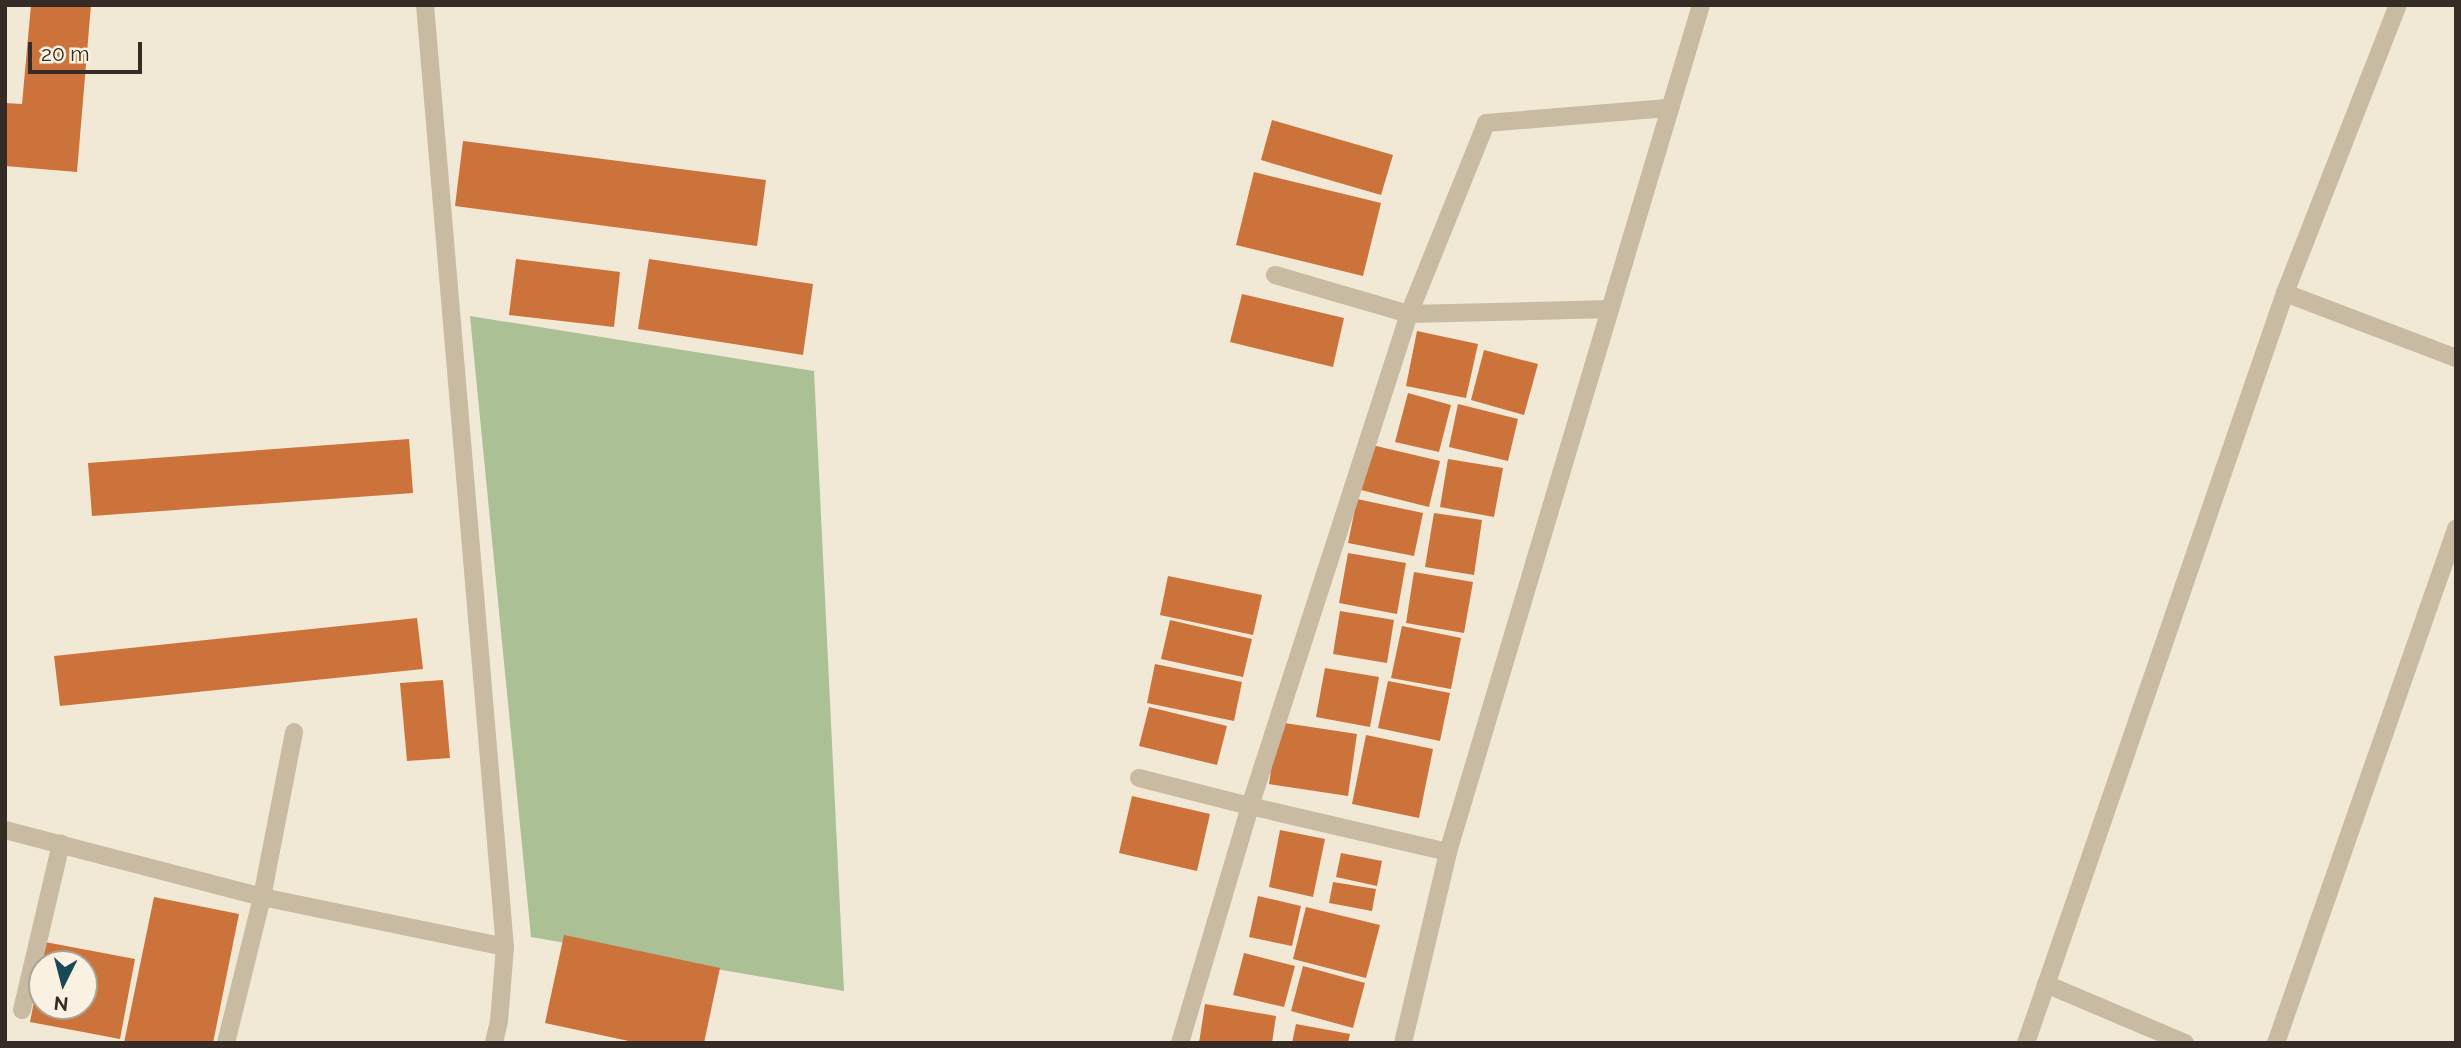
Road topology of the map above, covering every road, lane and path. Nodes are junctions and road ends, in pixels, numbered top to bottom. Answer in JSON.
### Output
{"nodes":[{"id":1,"x":425,"y":5,"type":"edge"},
{"id":2,"x":1701,"y":5,"type":"edge"},
{"id":3,"x":2398,"y":5,"type":"edge"},
{"id":4,"x":1670,"y":108,"type":"junction"},
{"id":5,"x":1275,"y":275,"type":"dead end"},
{"id":6,"x":2285,"y":293,"type":"junction"},
{"id":7,"x":1610,"y":309,"type":"junction"},
{"id":8,"x":1409,"y":314,"type":"junction"},
{"id":9,"x":2456,"y":358,"type":"edge"},
{"id":10,"x":2456,"y":529,"type":"edge"},
{"id":11,"x":294,"y":732,"type":"dead end"},
{"id":12,"x":1139,"y":778,"type":"dead end"},
{"id":13,"x":1250,"y":806,"type":"junction"},
{"id":14,"x":5,"y":830,"type":"edge"},
{"id":15,"x":61,"y":844,"type":"junction"},
{"id":16,"x":1448,"y":852,"type":"junction"},
{"id":17,"x":262,"y":897,"type":"junction"},
{"id":18,"x":505,"y":947,"type":"junction"},
{"id":19,"x":2046,"y":984,"type":"junction"},
{"id":20,"x":22,"y":1010,"type":"dead end"},
{"id":21,"x":226,"y":1043,"type":"edge"},
{"id":22,"x":494,"y":1043,"type":"edge"},
{"id":23,"x":1180,"y":1043,"type":"edge"},
{"id":24,"x":1403,"y":1043,"type":"edge"},
{"id":25,"x":2026,"y":1043,"type":"edge"},
{"id":26,"x":2185,"y":1043,"type":"edge"},
{"id":27,"x":2276,"y":1043,"type":"edge"}],
"edges":[{"from":1,"to":18,"type":"street"},
{"from":2,"to":4,"type":"street"},
{"from":3,"to":6,"type":"street"},
{"from":4,"to":7,"type":"street"},
{"from":4,"to":8,"type":"street"},
{"from":5,"to":8,"type":"street"},
{"from":6,"to":9,"type":"street"},
{"from":6,"to":19,"type":"street"},
{"from":7,"to":8,"type":"street"},
{"from":7,"to":16,"type":"street"},
{"from":8,"to":13,"type":"street"},
{"from":10,"to":27,"type":"street"},
{"from":11,"to":17,"type":"street"},
{"from":12,"to":13,"type":"street"},
{"from":13,"to":16,"type":"street"},
{"from":13,"to":23,"type":"street"},
{"from":14,"to":15,"type":"street"},
{"from":15,"to":17,"type":"street"},
{"from":15,"to":20,"type":"street"},
{"from":16,"to":24,"type":"street"},
{"from":17,"to":18,"type":"street"},
{"from":17,"to":21,"type":"street"},
{"from":18,"to":22,"type":"street"},
{"from":19,"to":25,"type":"street"},
{"from":19,"to":26,"type":"street"}]}
